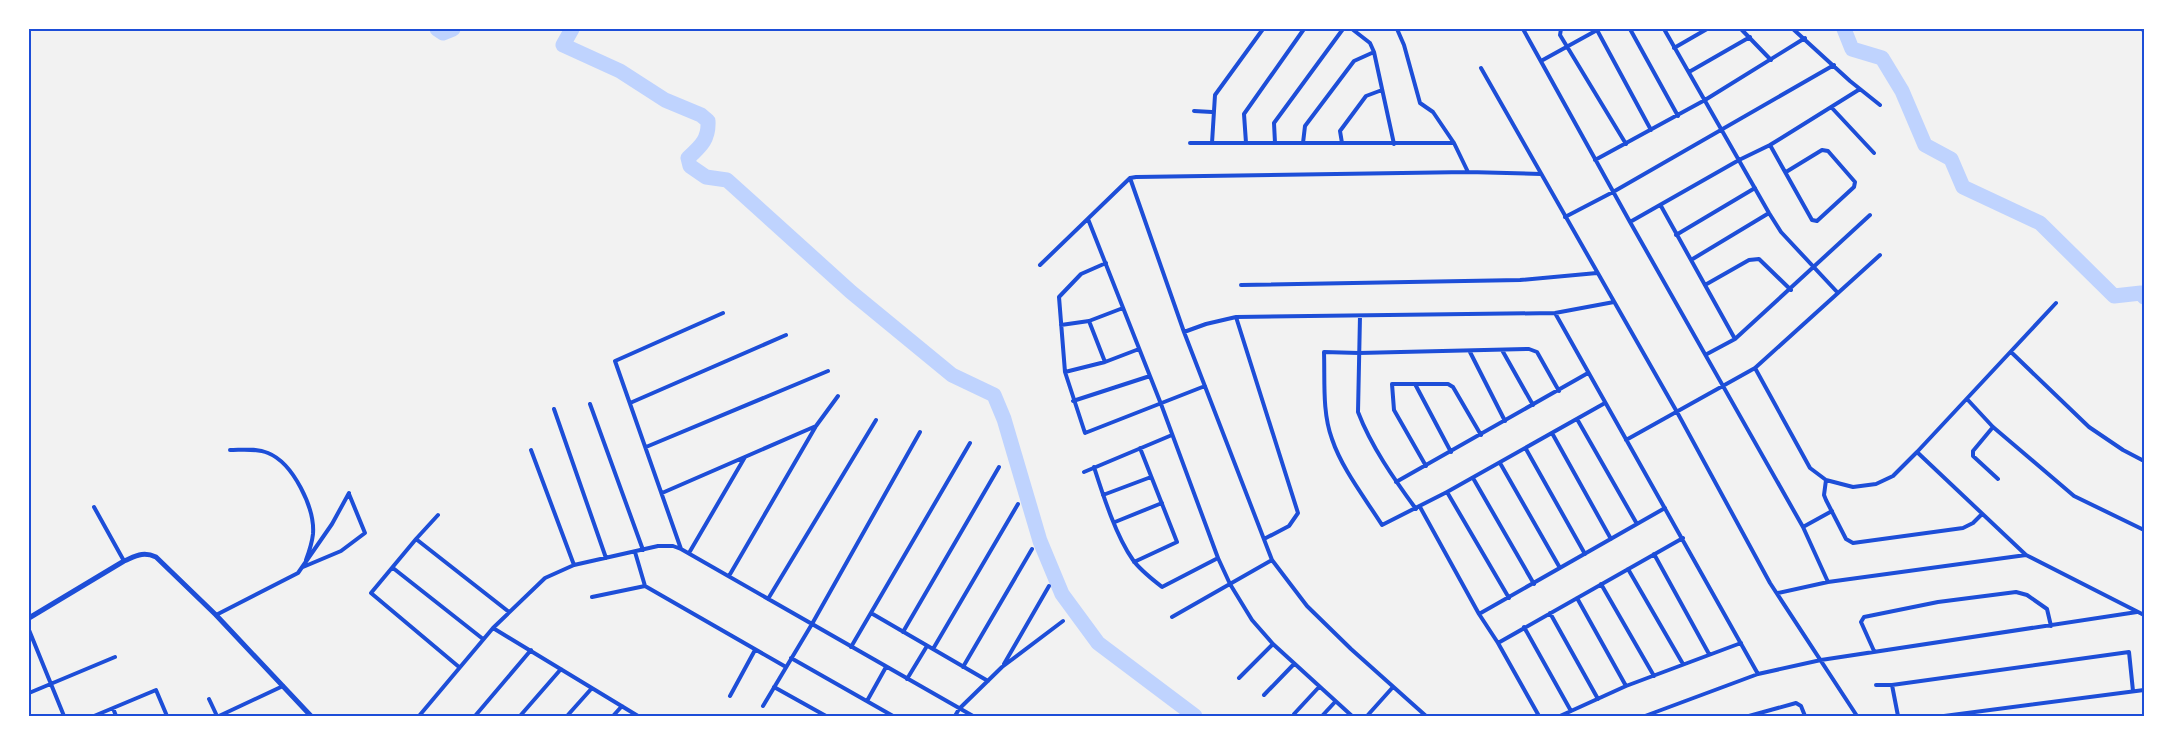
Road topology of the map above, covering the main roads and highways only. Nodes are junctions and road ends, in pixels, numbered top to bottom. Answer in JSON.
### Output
{"nodes":[{"id":1,"x":29,"y":618,"type":"edge"},
{"id":2,"x":311,"y":716,"type":"edge"}],
"edges":[{"from":1,"to":2,"type":"main road"}]}
